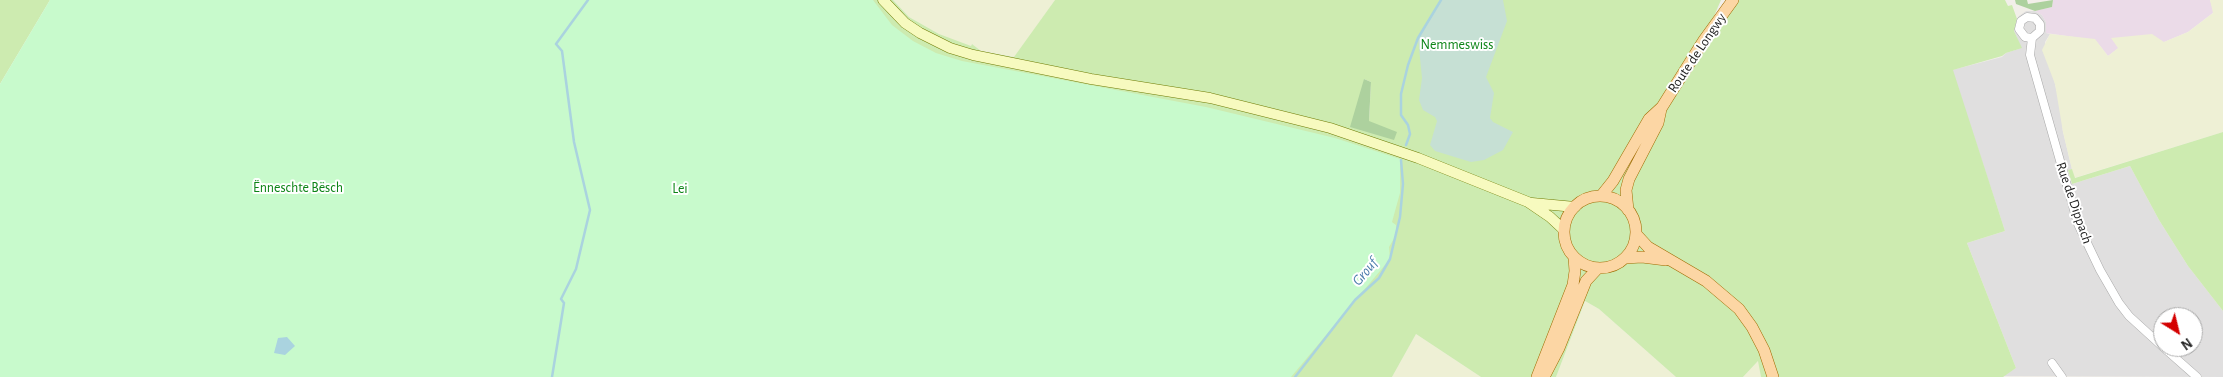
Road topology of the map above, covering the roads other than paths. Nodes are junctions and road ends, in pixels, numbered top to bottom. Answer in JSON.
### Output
{"nodes":[{"id":1,"x":883,"y":0,"type":"edge"},
{"id":2,"x":1733,"y":0,"type":"edge"},
{"id":3,"x":2032,"y":38,"type":"dead end"},
{"id":4,"x":1662,"y":107,"type":"junction"},
{"id":5,"x":1601,"y":196,"type":"junction"},
{"id":6,"x":1528,"y":202,"type":"junction"},
{"id":7,"x":1575,"y":207,"type":"junction"},
{"id":8,"x":1628,"y":210,"type":"junction"},
{"id":9,"x":1564,"y":230,"type":"junction"},
{"id":10,"x":1636,"y":234,"type":"junction"},
{"id":11,"x":1574,"y":257,"type":"junction"},
{"id":12,"x":1625,"y":258,"type":"junction"},
{"id":13,"x":1668,"y":260,"type":"junction"},
{"id":14,"x":1598,"y":268,"type":"junction"},
{"id":15,"x":2153,"y":338,"type":"edge"},
{"id":16,"x":2174,"y":357,"type":"edge"},
{"id":17,"x":2052,"y":362,"type":"dead end"},
{"id":18,"x":1538,"y":377,"type":"edge"},
{"id":19,"x":1544,"y":377,"type":"edge"},
{"id":20,"x":1773,"y":377,"type":"edge"},
{"id":21,"x":2062,"y":377,"type":"edge"},
{"id":22,"x":2197,"y":377,"type":"edge"}],
"edges":[{"from":1,"to":6,"type":"main road"},
{"from":2,"to":4,"type":"main road","name":"Route de Longwy"},
{"from":3,"to":15,"type":"street","name":"Rue de Dippach"},
{"from":4,"to":5,"type":"main road","name":"Route de Longwy"},
{"from":4,"to":8,"type":"main road","name":"Route de Longwy"},
{"from":5,"to":7,"type":"main road"},
{"from":5,"to":8,"type":"main road"},
{"from":6,"to":7,"type":"main road"},
{"from":6,"to":9,"type":"main road"},
{"from":7,"to":9,"type":"main road"},
{"from":8,"to":10,"type":"main road"},
{"from":9,"to":11,"type":"main road"},
{"from":10,"to":12,"type":"main road"},
{"from":10,"to":13,"type":"main road"},
{"from":11,"to":14,"type":"main road"},
{"from":11,"to":18,"type":"main road"},
{"from":12,"to":13,"type":"main road"},
{"from":12,"to":14,"type":"main road"},
{"from":13,"to":20,"type":"main road"},
{"from":14,"to":19,"type":"main road"},
{"from":16,"to":22,"type":"street","name":"Rue de Dippach"},
{"from":17,"to":21,"type":"street"}]}
